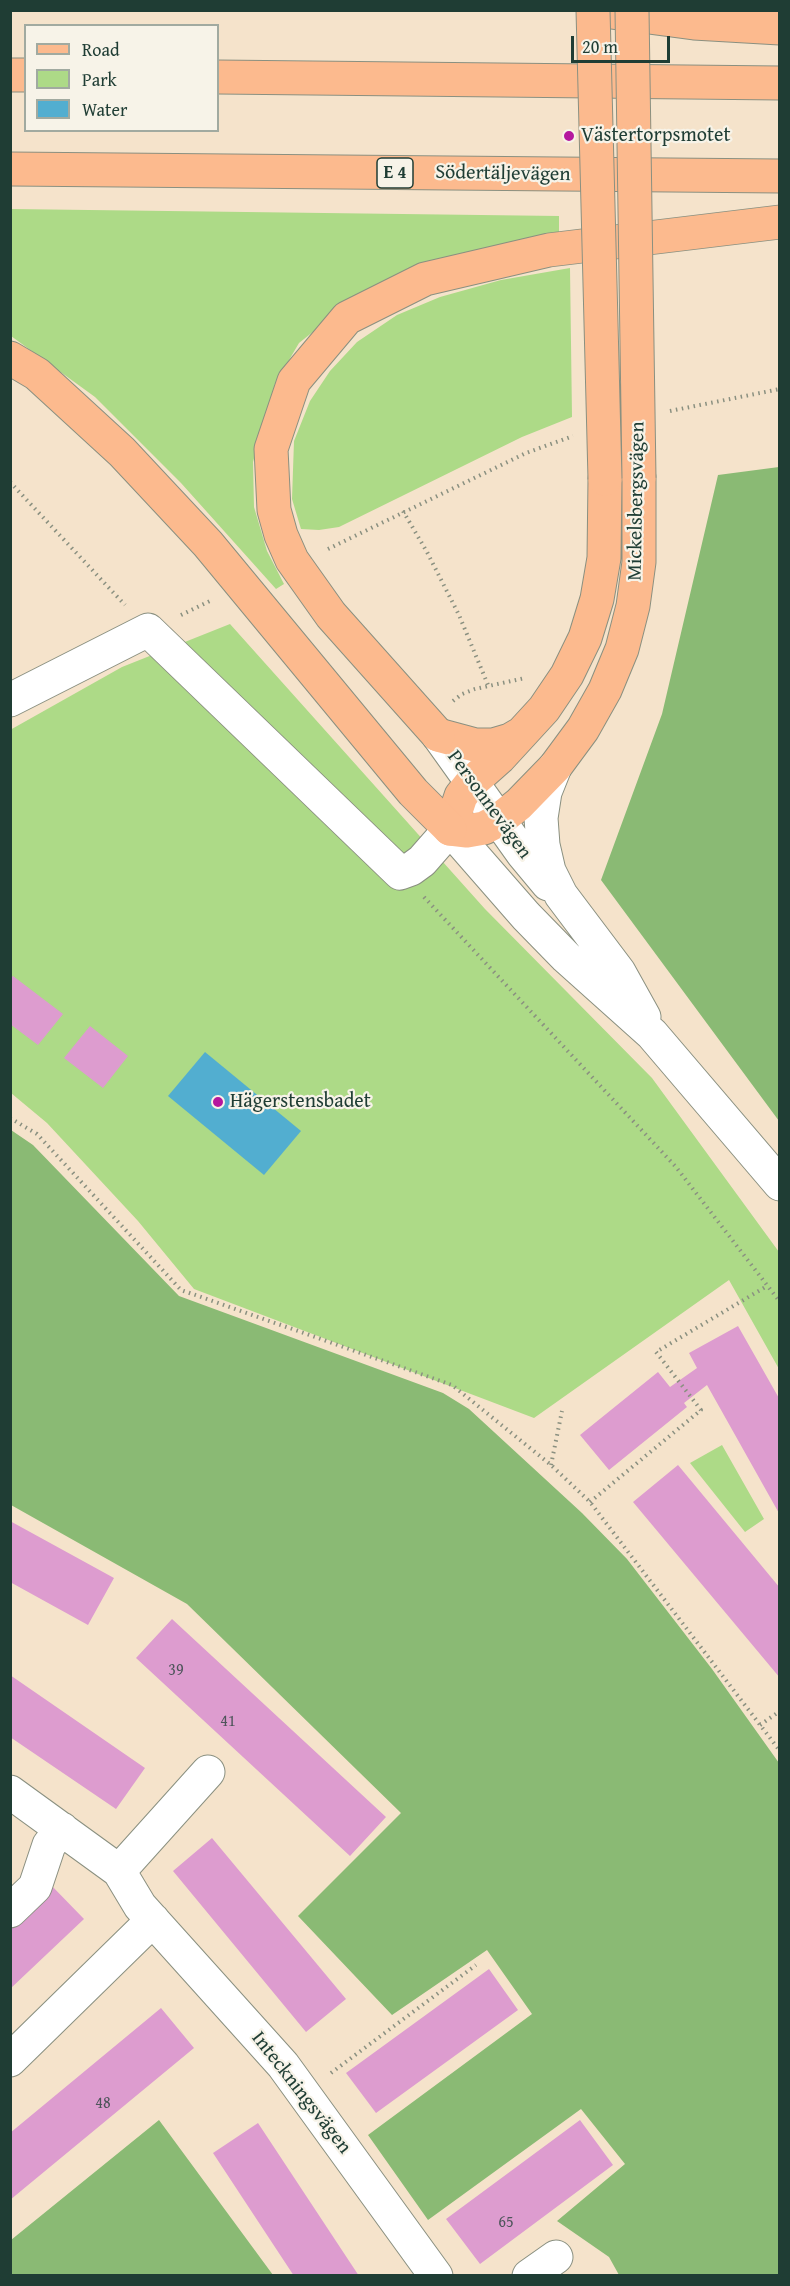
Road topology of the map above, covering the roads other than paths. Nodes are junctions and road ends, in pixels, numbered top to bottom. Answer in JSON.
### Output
{"nodes":[{"id":1,"x":595,"y":10,"type":"edge"},
{"id":2,"x":632,"y":10,"type":"edge"},
{"id":3,"x":780,"y":28,"type":"edge"},
{"id":4,"x":219,"y":77,"type":"edge"},
{"id":5,"x":780,"y":83,"type":"edge"},
{"id":6,"x":10,"y":169,"type":"edge"},
{"id":7,"x":780,"y":176,"type":"edge"},
{"id":8,"x":780,"y":222,"type":"edge"},
{"id":9,"x":10,"y":358,"type":"edge"},
{"id":10,"x":10,"y":700,"type":"edge"},
{"id":11,"x":524,"y":732,"type":"junction"},
{"id":12,"x":438,"y":735,"type":"junction"},
{"id":13,"x":555,"y":767,"type":"junction"},
{"id":14,"x":472,"y":782,"type":"junction"},
{"id":15,"x":499,"y":820,"type":"junction"},
{"id":16,"x":450,"y":829,"type":"junction"},
{"id":17,"x":578,"y":916,"type":"junction"},
{"id":18,"x":652,"y":1034,"type":"junction"},
{"id":19,"x":780,"y":1184,"type":"edge"},
{"id":20,"x":208,"y":1773,"type":"dead end"},
{"id":21,"x":10,"y":1792,"type":"edge"},
{"id":22,"x":62,"y":1829,"type":"junction"},
{"id":23,"x":119,"y":1871,"type":"junction"},
{"id":24,"x":10,"y":1911,"type":"edge"},
{"id":25,"x":153,"y":1920,"type":"junction"},
{"id":26,"x":10,"y":2060,"type":"edge"},
{"id":27,"x":556,"y":2257,"type":"dead end"},
{"id":28,"x":436,"y":2276,"type":"edge"},
{"id":29,"x":529,"y":2276,"type":"edge"}],
"edges":[{"from":1,"to":3,"type":"main road"},
{"from":1,"to":11,"type":"main road","name":"Mickelsbergsvägen","bridge":true},
{"from":2,"to":13,"type":"main road","name":"Mickelsbergsvägen","bridge":true},
{"from":4,"to":5,"type":"main road"},
{"from":6,"to":7,"type":"main road","name":"Södertäljevägen","number":"E 4"},
{"from":8,"to":12,"type":"main road"},
{"from":9,"to":16,"type":"main road"},
{"from":10,"to":16,"type":"street"},
{"from":11,"to":12,"type":"main road","name":"Personnevägen"},
{"from":11,"to":14,"type":"main road","name":"Mickelsbergsvägen"},
{"from":12,"to":14,"type":"street","name":"Personnevägen"},
{"from":13,"to":15,"type":"main road","name":"Mickelsbergsvägen"},
{"from":13,"to":17,"type":"street","name":"Personnevägen"},
{"from":14,"to":15,"type":"street","name":"Personnevägen"},
{"from":14,"to":16,"type":"main road","name":"Mickelsbergsvägen"},
{"from":15,"to":16,"type":"main road","name":"Mickelsbergsvägen"},
{"from":15,"to":17,"type":"street","name":"Personnevägen"},
{"from":16,"to":18,"type":"street","name":"Personnevägen"},
{"from":17,"to":18,"type":"street","name":"Personnevägen"},
{"from":18,"to":19,"type":"street","name":"Personnevägen"},
{"from":20,"to":23,"type":"street"},
{"from":21,"to":22,"type":"street","name":"Inteckningsvägen"},
{"from":22,"to":23,"type":"street","name":"Inteckningsvägen"},
{"from":22,"to":24,"type":"street"},
{"from":23,"to":25,"type":"street","name":"Inteckningsvägen"},
{"from":25,"to":26,"type":"street"},
{"from":25,"to":28,"type":"street","name":"Inteckningsvägen"},
{"from":27,"to":29,"type":"street"}]}
